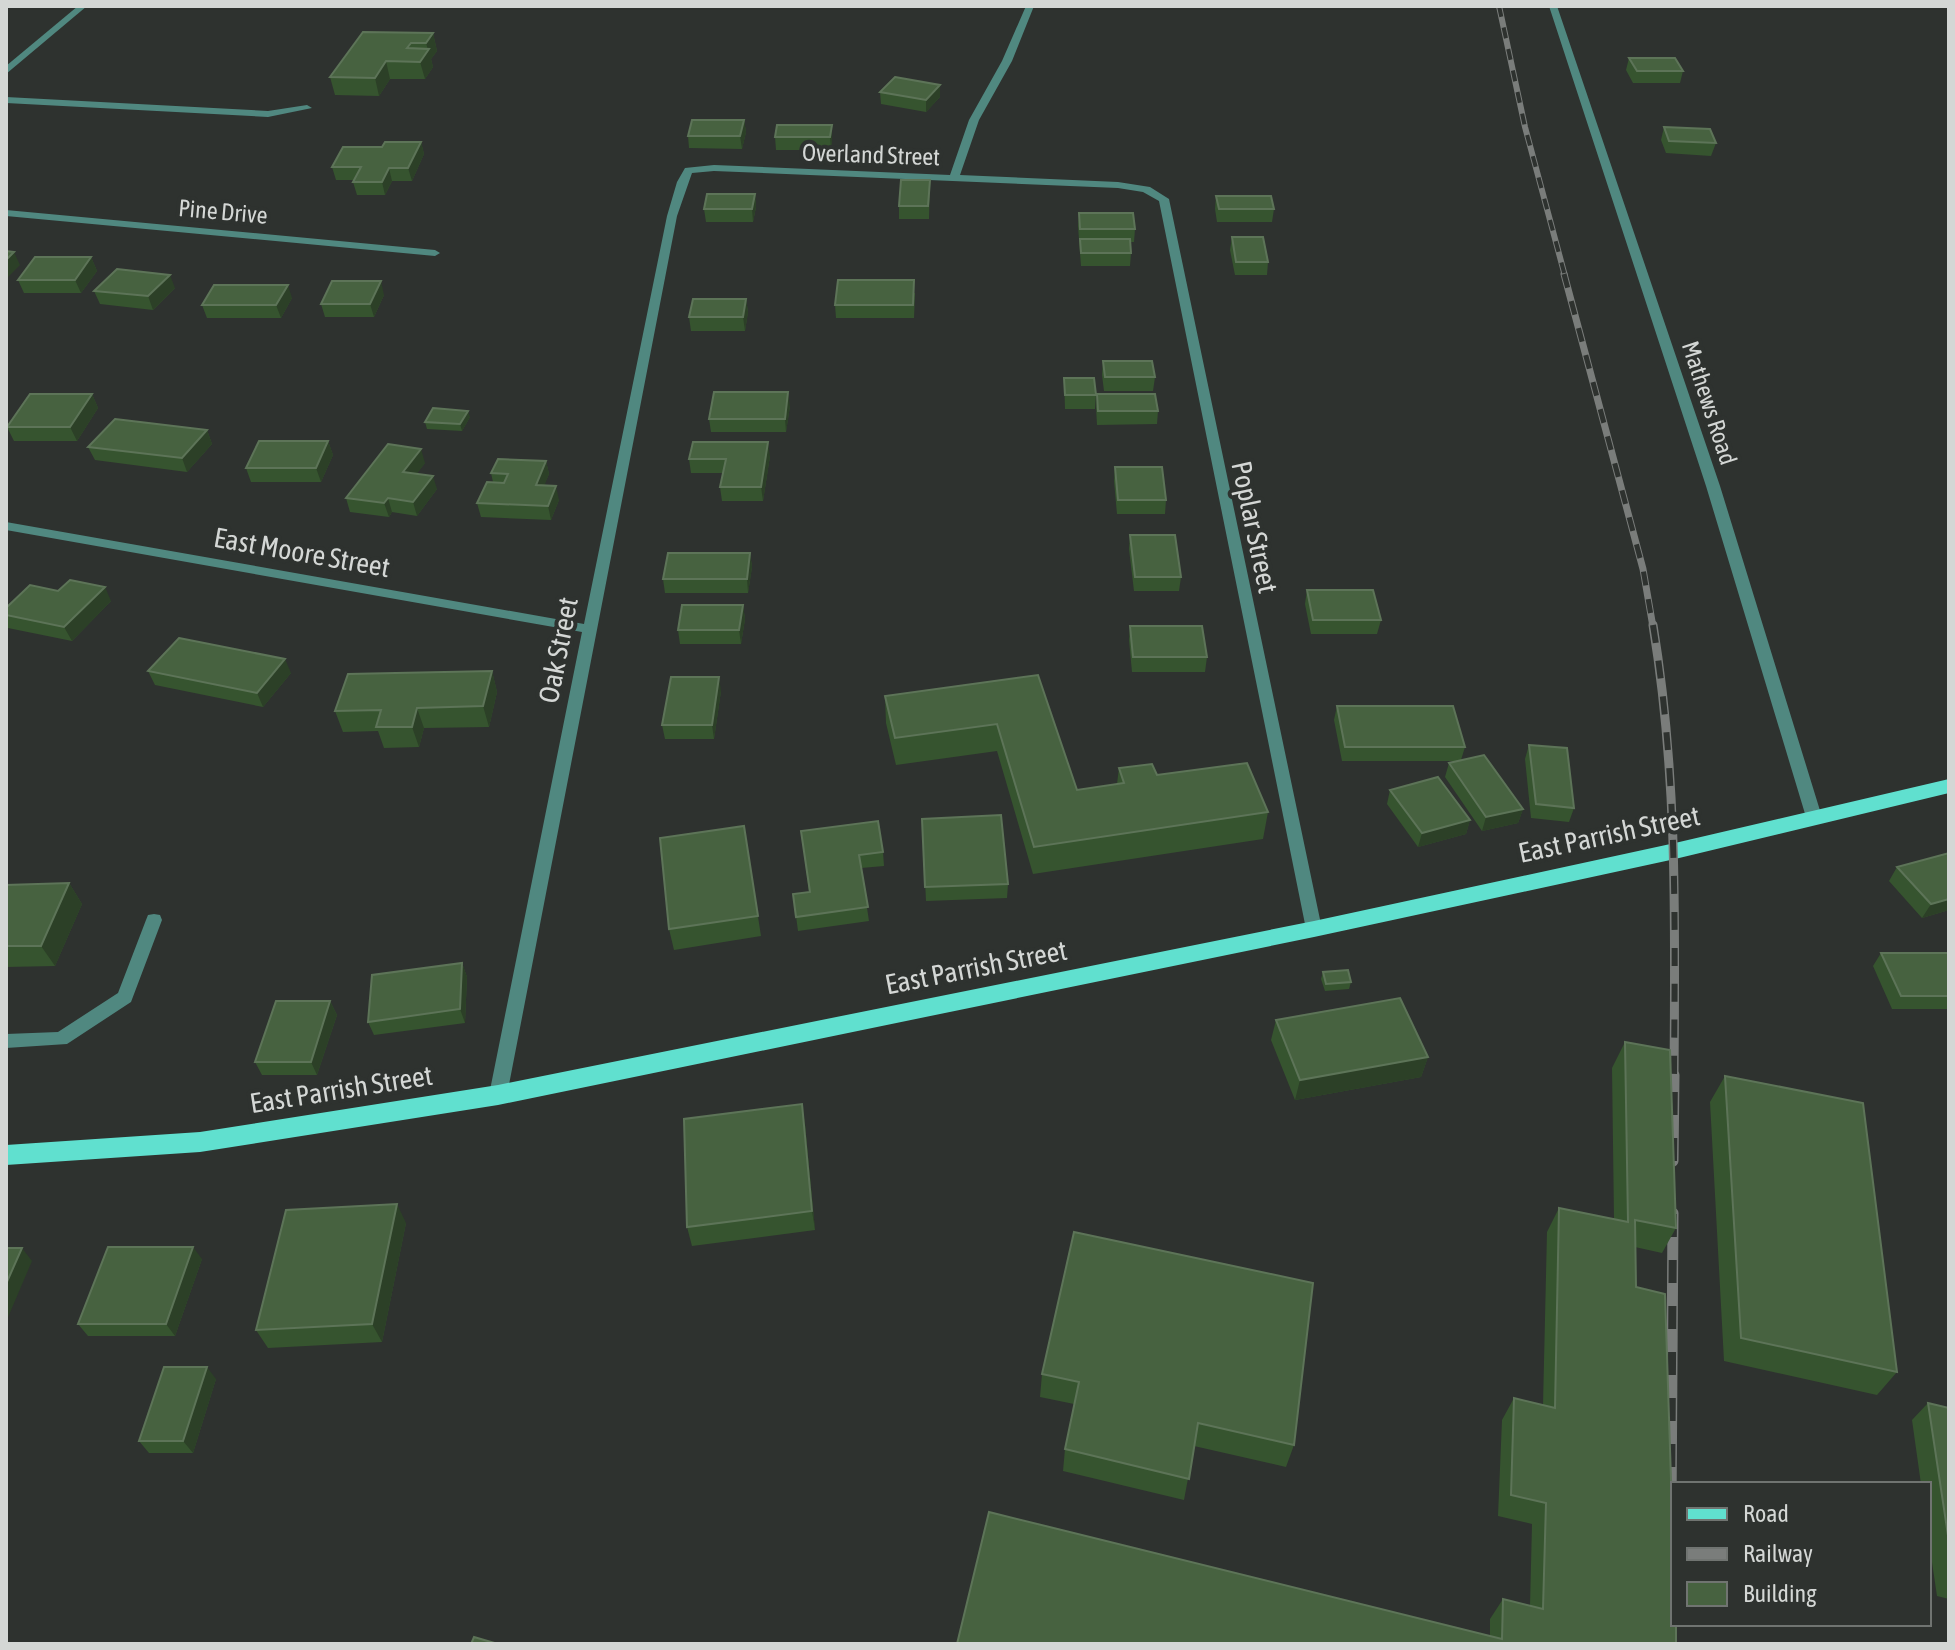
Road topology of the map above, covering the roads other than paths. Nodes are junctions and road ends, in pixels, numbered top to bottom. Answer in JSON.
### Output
{"nodes":[{"id":1,"x":83,"y":6,"type":"edge"},
{"id":2,"x":1030,"y":6,"type":"edge"},
{"id":3,"x":1553,"y":6,"type":"edge"},
{"id":4,"x":6,"y":71,"type":"edge"},
{"id":5,"x":6,"y":100,"type":"edge"},
{"id":6,"x":307,"y":108,"type":"dead end"},
{"id":7,"x":954,"y":178,"type":"junction"},
{"id":8,"x":1101,"y":184,"type":"joint"},
{"id":9,"x":6,"y":213,"type":"edge"},
{"id":10,"x":672,"y":216,"type":"joint"},
{"id":11,"x":435,"y":253,"type":"dead end"},
{"id":12,"x":6,"y":526,"type":"edge"},
{"id":13,"x":589,"y":629,"type":"junction"},
{"id":14,"x":1949,"y":786,"type":"edge"},
{"id":15,"x":1814,"y":817,"type":"junction"},
{"id":16,"x":154,"y":920,"type":"dead end"},
{"id":17,"x":1314,"y":929,"type":"junction"},
{"id":18,"x":6,"y":1041,"type":"edge"},
{"id":19,"x":498,"y":1095,"type":"junction"},
{"id":20,"x":6,"y":1155,"type":"edge"}],
"edges":[{"from":1,"to":4,"type":"street"},
{"from":2,"to":7,"type":"street"},
{"from":3,"to":15,"type":"street","name":"Mathews Road"},
{"from":5,"to":6,"type":"street"},
{"from":7,"to":8,"type":"street","name":"Overland Street"},
{"from":7,"to":10,"type":"street","name":"Overland Street"},
{"from":8,"to":17,"type":"street","name":"Poplar Street"},
{"from":9,"to":11,"type":"street","name":"Pine Drive"},
{"from":10,"to":13,"type":"street","name":"Oak Street"},
{"from":12,"to":13,"type":"street","name":"East Moore Street"},
{"from":13,"to":19,"type":"street","name":"Oak Street"},
{"from":14,"to":15,"type":"main road","name":"East Parrish Street"},
{"from":15,"to":17,"type":"main road","name":"East Parrish Street"},
{"from":16,"to":18,"type":"street"},
{"from":17,"to":19,"type":"main road","name":"East Parrish Street"},
{"from":19,"to":20,"type":"main road","name":"East Parrish Street"}]}
